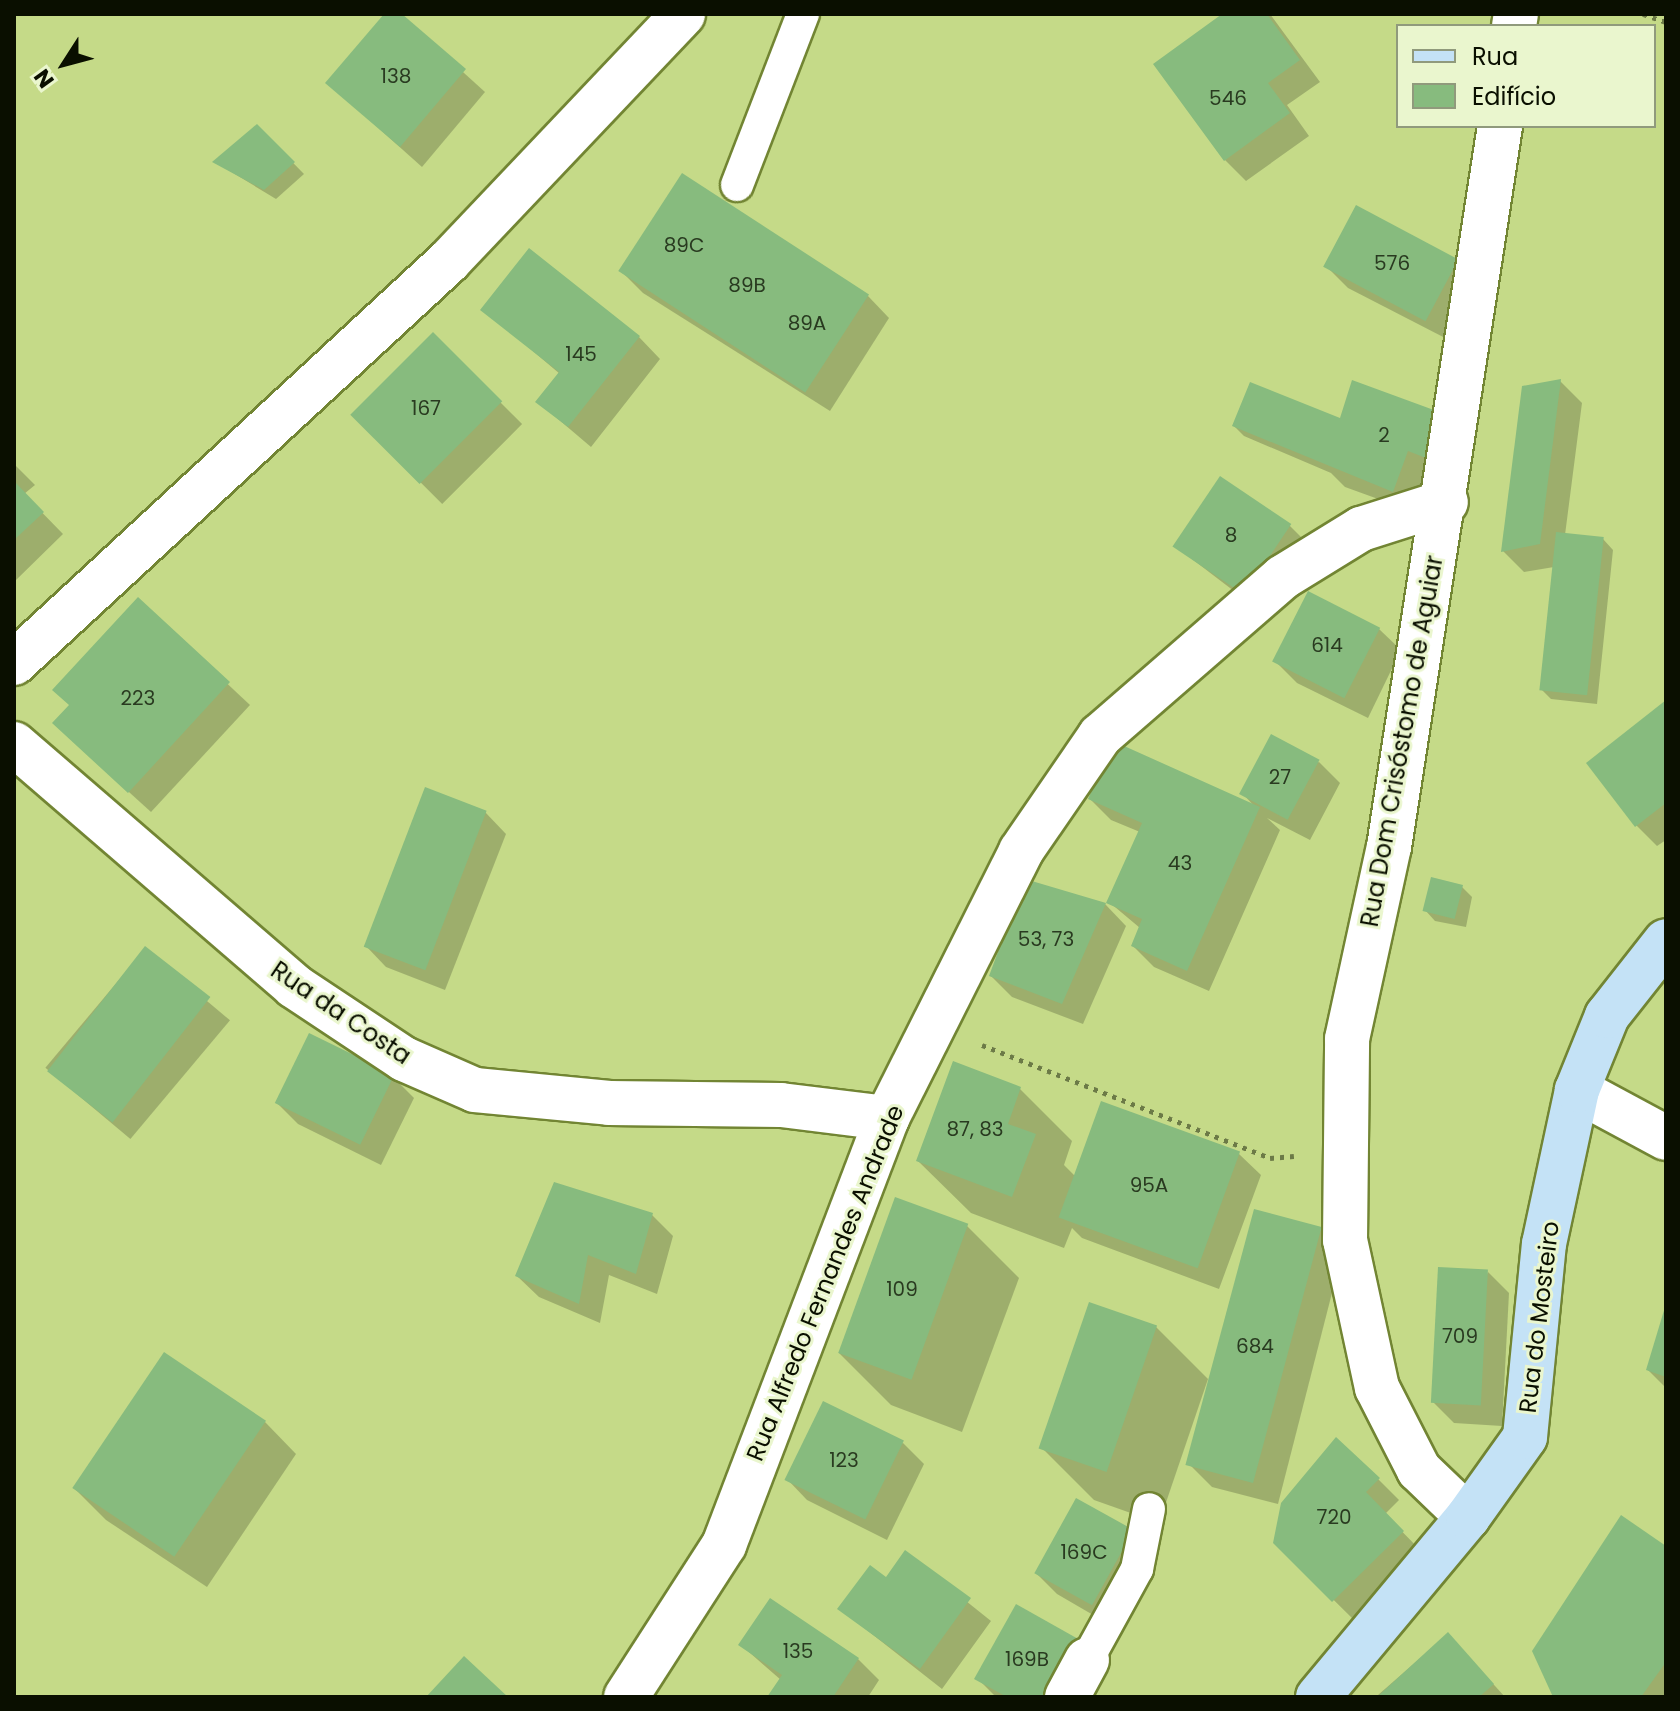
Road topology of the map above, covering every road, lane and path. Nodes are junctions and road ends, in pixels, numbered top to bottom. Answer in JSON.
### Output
{"nodes":[{"id":1,"x":683,"y":14,"type":"edge"},
{"id":2,"x":803,"y":14,"type":"edge"},
{"id":3,"x":1643,"y":14,"type":"edge"},
{"id":4,"x":1666,"y":22,"type":"edge"},
{"id":5,"x":1500,"y":128,"type":"edge"},
{"id":6,"x":737,"y":185,"type":"dead end"},
{"id":7,"x":1446,"y":502,"type":"junction"},
{"id":8,"x":14,"y":663,"type":"edge"},
{"id":9,"x":14,"y":744,"type":"edge"},
{"id":10,"x":1666,"y":941,"type":"edge"},
{"id":11,"x":936,"y":1027,"type":"junction"},
{"id":12,"x":1577,"y":1090,"type":"junction"},
{"id":13,"x":887,"y":1118,"type":"junction"},
{"id":14,"x":1666,"y":1138,"type":"edge"},
{"id":15,"x":1347,"y":1151,"type":"junction"},
{"id":16,"x":1149,"y":1509,"type":"dead end"},
{"id":17,"x":1468,"y":1517,"type":"junction"},
{"id":18,"x":1077,"y":1678,"type":"edge"},
{"id":19,"x":626,"y":1697,"type":"edge"},
{"id":20,"x":1318,"y":1697,"type":"edge"}],
"edges":[{"from":1,"to":8,"type":"street"},
{"from":2,"to":6,"type":"lane"},
{"from":3,"to":4,"type":"path"},
{"from":5,"to":7,"type":"street","name":"Rua Dom Crisóstomo de Aguiar"},
{"from":7,"to":11,"type":"street","name":"Rua Alfredo Fernandes Andrade"},
{"from":7,"to":15,"type":"street","name":"Rua Dom Crisóstomo de Aguiar"},
{"from":9,"to":13,"type":"street","name":"Rua da Costa"},
{"from":10,"to":12,"type":"main road","name":"Rua do Mosteiro"},
{"from":11,"to":13,"type":"street","name":"Rua Alfredo Fernandes Andrade"},
{"from":11,"to":15,"type":"path"},
{"from":12,"to":14,"type":"street"},
{"from":12,"to":17,"type":"main road","name":"Rua do Mosteiro"},
{"from":13,"to":19,"type":"street","name":"Rua Alfredo Fernandes Andrade"},
{"from":15,"to":17,"type":"street","name":"Rua Dom Crisóstomo de Aguiar"},
{"from":16,"to":18,"type":"lane"},
{"from":17,"to":20,"type":"main road","name":"Rua do Mosteiro"}]}
